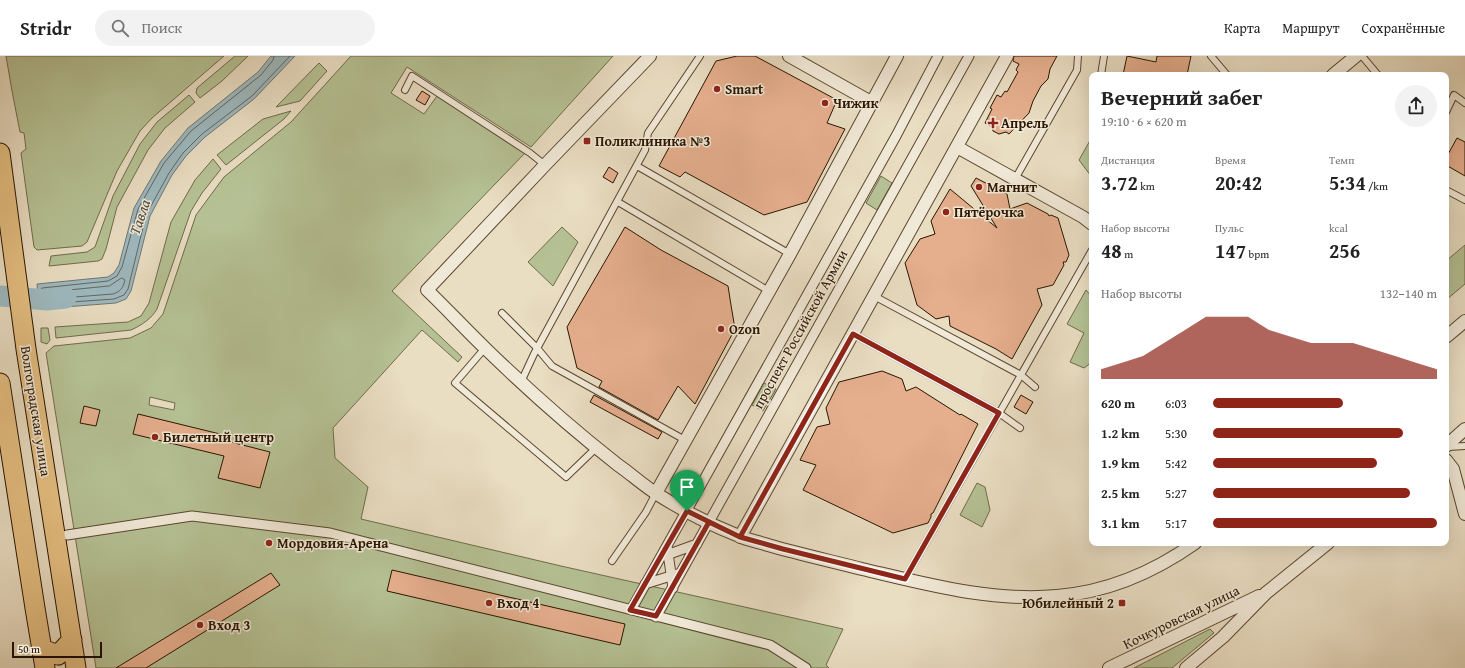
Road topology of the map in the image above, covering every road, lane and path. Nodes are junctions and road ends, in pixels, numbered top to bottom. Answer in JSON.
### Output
{"nodes":[{"id":1,"x":650,"y":56,"type":"edge"},
{"id":2,"x":700,"y":56,"type":"edge"},
{"id":3,"x":789,"y":56,"type":"edge"},
{"id":4,"x":897,"y":56,"type":"edge"},
{"id":5,"x":938,"y":56,"type":"edge"},
{"id":6,"x":969,"y":56,"type":"edge"},
{"id":7,"x":1007,"y":56,"type":"edge"},
{"id":8,"x":1078,"y":56,"type":"edge"},
{"id":9,"x":1104,"y":56,"type":"edge"},
{"id":10,"x":1211,"y":56,"type":"edge"},
{"id":11,"x":1356,"y":56,"type":"edge"},
{"id":12,"x":1362,"y":56,"type":"edge"},
{"id":13,"x":1101,"y":72,"type":"edge"},
{"id":14,"x":1224,"y":72,"type":"edge"},
{"id":15,"x":1337,"y":72,"type":"edge"},
{"id":16,"x":1375,"y":72,"type":"edge"},
{"id":17,"x":405,"y":90,"type":"dead end"},
{"id":18,"x":1449,"y":94,"type":"edge"},
{"id":19,"x":1454,"y":95,"type":"junction"},
{"id":20,"x":1464,"y":101,"type":"edge"},
{"id":21,"x":872,"y":102,"type":"junction"},
{"id":22,"x":1449,"y":106,"type":"edge"},
{"id":23,"x":957,"y":147,"type":"junction"},
{"id":24,"x":0,"y":153,"type":"edge"},
{"id":25,"x":545,"y":164,"type":"junction"},
{"id":26,"x":637,"y":166,"type":"junction"},
{"id":27,"x":1015,"y":179,"type":"junction"},
{"id":28,"x":1449,"y":192,"type":"edge"},
{"id":29,"x":1465,"y":200,"type":"edge"},
{"id":30,"x":618,"y":202,"type":"junction"},
{"id":31,"x":1089,"y":222,"type":"edge"},
{"id":32,"x":790,"y":254,"type":"junction"},
{"id":33,"x":1089,"y":255,"type":"edge"},
{"id":34,"x":769,"y":291,"type":"junction"},
{"id":35,"x":874,"y":296,"type":"junction"},
{"id":36,"x":502,"y":313,"type":"dead end"},
{"id":37,"x":1465,"y":321,"type":"edge"},
{"id":38,"x":853,"y":334,"type":"junction"},
{"id":39,"x":1449,"y":334,"type":"edge"},
{"id":40,"x":485,"y":348,"type":"junction"},
{"id":41,"x":537,"y":348,"type":"junction"},
{"id":42,"x":1021,"y":375,"type":"junction"},
{"id":43,"x":521,"y":382,"type":"junction"},
{"id":44,"x":0,"y":383,"type":"edge"},
{"id":45,"x":1035,"y":387,"type":"dead end"},
{"id":46,"x":999,"y":413,"type":"junction"},
{"id":47,"x":1020,"y":428,"type":"dead end"},
{"id":48,"x":1465,"y":429,"type":"edge"},
{"id":49,"x":685,"y":440,"type":"junction"},
{"id":50,"x":1449,"y":443,"type":"edge"},
{"id":51,"x":1449,"y":446,"type":"edge"},
{"id":52,"x":1465,"y":446,"type":"edge"},
{"id":53,"x":596,"y":448,"type":"junction"},
{"id":54,"x":1449,"y":464,"type":"edge"},
{"id":55,"x":656,"y":494,"type":"junction"},
{"id":56,"x":687,"y":511,"type":"junction"},
{"id":57,"x":1465,"y":514,"type":"edge"},
{"id":58,"x":709,"y":522,"type":"junction"},
{"id":59,"x":67,"y":535,"type":"dead end"},
{"id":60,"x":740,"y":537,"type":"junction"},
{"id":61,"x":698,"y":544,"type":"junction"},
{"id":62,"x":1190,"y":546,"type":"edge"},
{"id":63,"x":1324,"y":546,"type":"edge"},
{"id":64,"x":665,"y":553,"type":"junction"},
{"id":65,"x":612,"y":561,"type":"dead end"},
{"id":66,"x":681,"y":573,"type":"junction"},
{"id":67,"x":671,"y":576,"type":"junction"},
{"id":68,"x":905,"y":579,"type":"junction"},
{"id":69,"x":645,"y":584,"type":"junction"},
{"id":70,"x":673,"y":588,"type":"junction"},
{"id":71,"x":1266,"y":592,"type":"junction"},
{"id":72,"x":630,"y":610,"type":"junction"},
{"id":73,"x":656,"y":616,"type":"junction"},
{"id":74,"x":72,"y":640,"type":"junction"},
{"id":75,"x":42,"y":649,"type":"junction"},
{"id":76,"x":45,"y":668,"type":"edge"},
{"id":77,"x":76,"y":668,"type":"edge"},
{"id":78,"x":806,"y":668,"type":"edge"},
{"id":79,"x":1109,"y":668,"type":"edge"},
{"id":80,"x":1186,"y":668,"type":"edge"}],
"edges":[{"from":1,"to":25,"type":"street"},
{"from":2,"to":26,"type":"lane"},
{"from":3,"to":21,"type":"street"},
{"from":4,"to":21,"type":"street"},
{"from":5,"to":56,"type":"street","name":"проспект Российской Армии"},
{"from":6,"to":58,"type":"street","name":"проспект Российской Армии"},
{"from":7,"to":23,"type":"street"},
{"from":8,"to":27,"type":"lane"},
{"from":9,"to":13,"type":"lane"},
{"from":10,"to":14,"type":"lane"},
{"from":11,"to":15,"type":"street"},
{"from":12,"to":16,"type":"lane"},
{"from":17,"to":25,"type":"lane"},
{"from":18,"to":19,"type":"lane"},
{"from":19,"to":20,"type":"lane"},
{"from":19,"to":22,"type":"lane"},
{"from":21,"to":32,"type":"street"},
{"from":23,"to":27,"type":"street"},
{"from":23,"to":35,"type":"street"},
{"from":24,"to":74,"type":"main road","name":"Волгоградская улица"},
{"from":25,"to":40,"type":"street"},
{"from":26,"to":30,"type":"lane"},
{"from":26,"to":32,"type":"lane"},
{"from":27,"to":31,"type":"street"},
{"from":28,"to":29,"type":"lane"},
{"from":30,"to":34,"type":"lane"},
{"from":30,"to":41,"type":"lane"},
{"from":32,"to":34,"type":"street"},
{"from":33,"to":42,"type":"lane"},
{"from":34,"to":49,"type":"street"},
{"from":35,"to":38,"type":"street"},
{"from":35,"to":42,"type":"lane"},
{"from":36,"to":41,"type":"lane"},
{"from":37,"to":39,"type":"street"},
{"from":38,"to":46,"type":"lane"},
{"from":38,"to":60,"type":"street"},
{"from":40,"to":43,"type":"street"},
{"from":40,"to":53,"type":"lane"},
{"from":41,"to":43,"type":"lane"},
{"from":41,"to":49,"type":"lane"},
{"from":42,"to":45,"type":"lane"},
{"from":42,"to":46,"type":"lane"},
{"from":43,"to":53,"type":"street"},
{"from":44,"to":75,"type":"main road"},
{"from":46,"to":47,"type":"lane"},
{"from":46,"to":68,"type":"lane"},
{"from":48,"to":50,"type":"street"},
{"from":49,"to":55,"type":"street"},
{"from":51,"to":52,"type":"lane"},
{"from":53,"to":55,"type":"street"},
{"from":54,"to":57,"type":"street"},
{"from":55,"to":56,"type":"street"},
{"from":55,"to":65,"type":"lane"},
{"from":56,"to":58,"type":"street"},
{"from":56,"to":64,"type":"street","name":"проспект Российской Армии"},
{"from":58,"to":60,"type":"street"},
{"from":58,"to":61,"type":"street","name":"проспект Российской Армии"},
{"from":59,"to":72,"type":"street"},
{"from":60,"to":68,"type":"street"},
{"from":61,"to":64,"type":"street"},
{"from":61,"to":66,"type":"street","name":"проспект Российской Армии"},
{"from":62,"to":68,"type":"street"},
{"from":63,"to":71,"type":"street","name":"Кочкуровская улица"},
{"from":64,"to":67,"type":"street"},
{"from":64,"to":69,"type":"street","name":"проспект Российской Армии"},
{"from":66,"to":67,"type":"street"},
{"from":66,"to":70,"type":"street","name":"проспект Российской Армии"},
{"from":67,"to":69,"type":"street"},
{"from":67,"to":70,"type":"street"},
{"from":69,"to":72,"type":"street","name":"проспект Российской Армии"},
{"from":70,"to":73,"type":"street","name":"проспект Российской Армии"},
{"from":71,"to":79,"type":"street","name":"Кочкуровская улица"},
{"from":71,"to":80,"type":"street","name":"Кочкуровская улица"},
{"from":72,"to":73,"type":"street"},
{"from":73,"to":78,"type":"street"},
{"from":74,"to":75,"type":"main road"},
{"from":74,"to":77,"type":"main road","name":"Волгоградская улица"},
{"from":75,"to":76,"type":"main road"}]}
